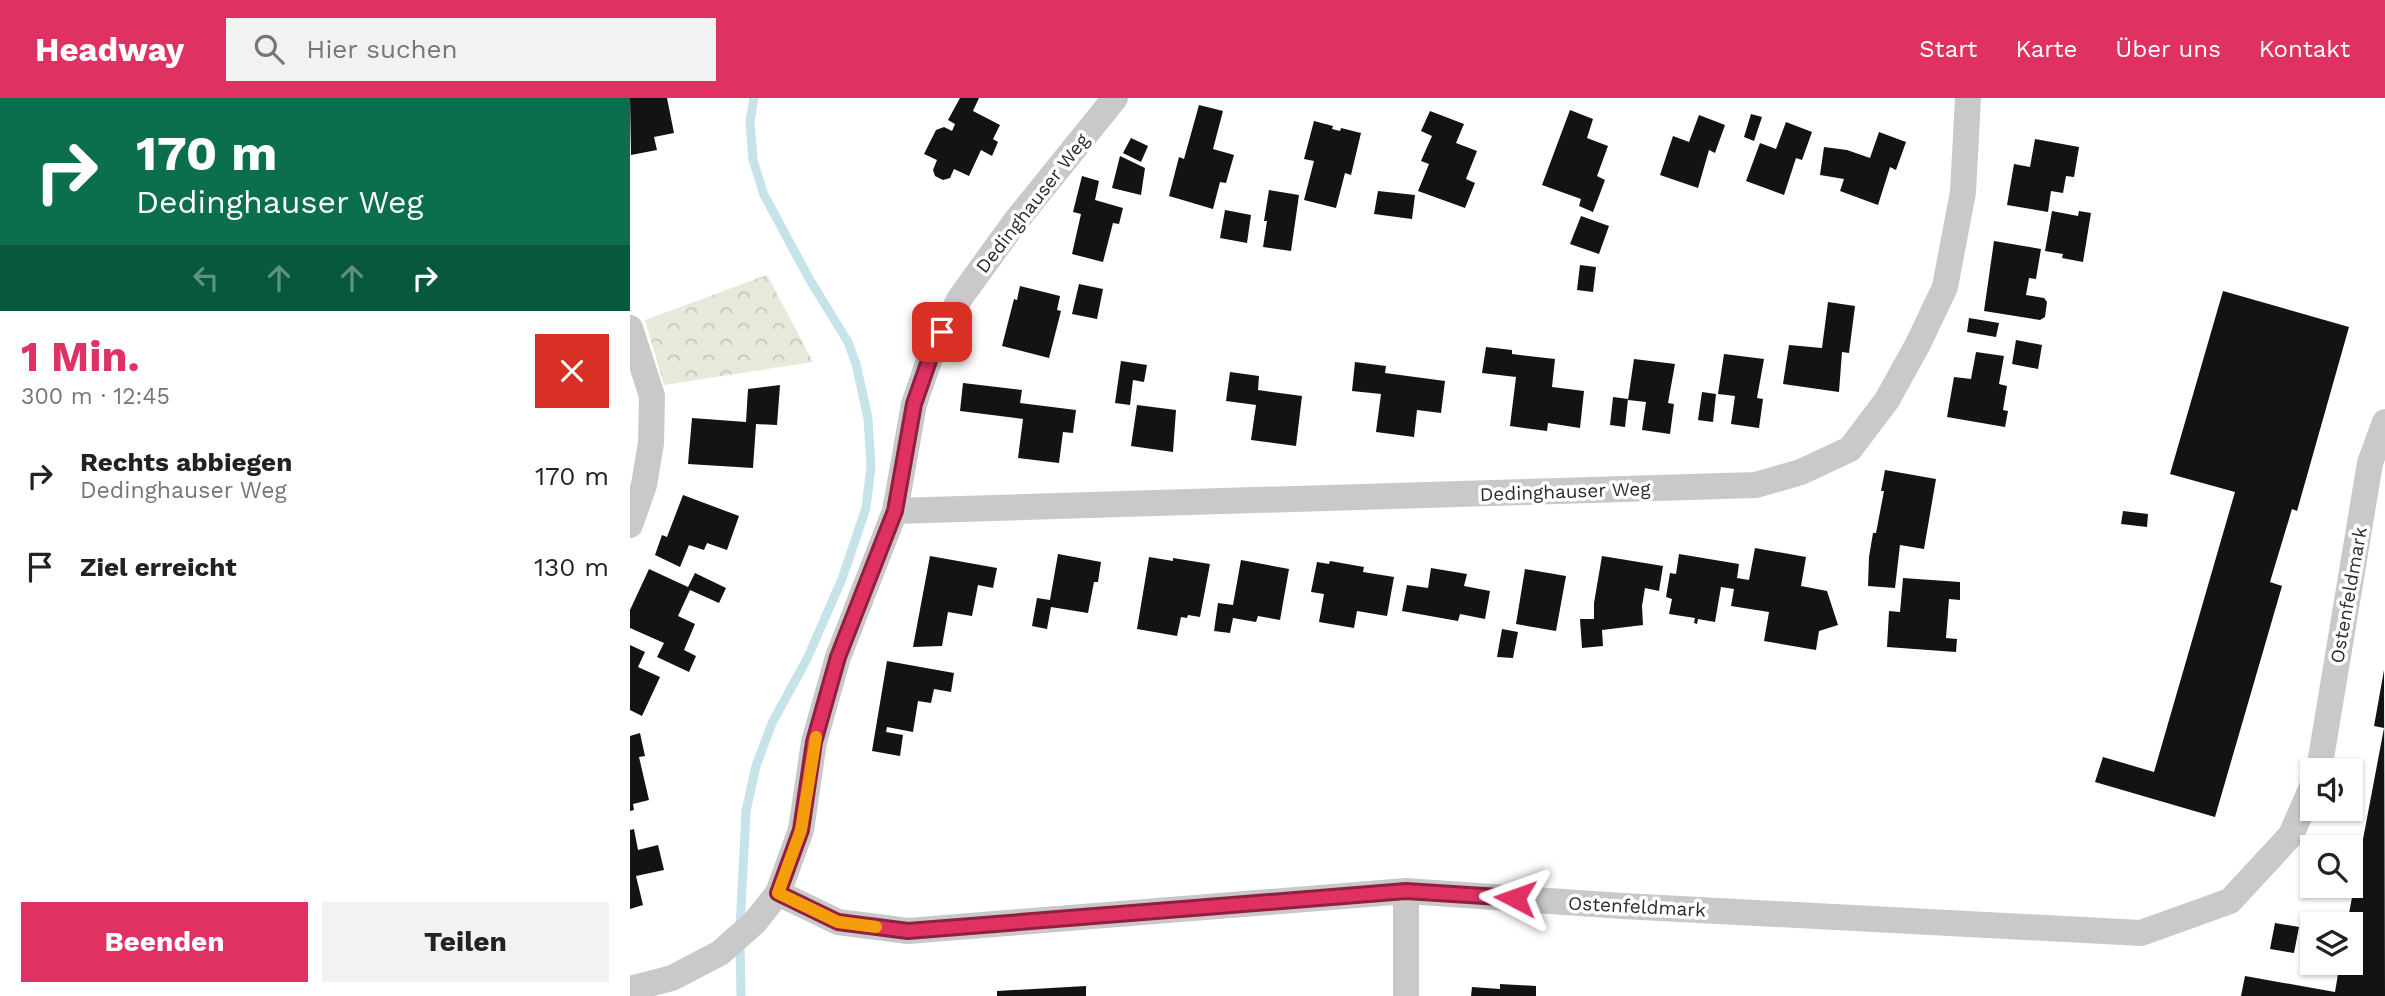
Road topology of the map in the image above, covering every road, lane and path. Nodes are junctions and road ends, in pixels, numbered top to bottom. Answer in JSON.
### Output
{"nodes":[{"id":1,"x":1115,"y":98,"type":"edge"},
{"id":2,"x":1966,"y":99,"type":"edge"},
{"id":3,"x":630,"y":328,"type":"edge"},
{"id":4,"x":634,"y":357,"type":"edge"},
{"id":5,"x":2385,"y":422,"type":"edge"},
{"id":6,"x":895,"y":511,"type":"junction"},
{"id":7,"x":630,"y":525,"type":"edge"},
{"id":8,"x":2321,"y":758,"type":"edge"},
{"id":9,"x":2300,"y":814,"type":"edge"},
{"id":10,"x":1406,"y":891,"type":"junction"},
{"id":11,"x":778,"y":893,"type":"junction"},
{"id":12,"x":630,"y":989,"type":"edge"},
{"id":13,"x":1406,"y":996,"type":"edge"}],
"edges":[{"from":1,"to":6,"type":"street","name":"Dedinghauser Weg"},
{"from":2,"to":6,"type":"street","name":"Dedinghauser Weg"},
{"from":3,"to":4,"type":"street"},
{"from":4,"to":7,"type":"street"},
{"from":5,"to":8,"type":"street","name":"Ostenfeldmark"},
{"from":6,"to":11,"type":"street","name":"Dedinghauser Weg"},
{"from":9,"to":10,"type":"street","name":"Ostenfeldmark"},
{"from":10,"to":11,"type":"street","name":"Ostenfeldmark"},
{"from":10,"to":13,"type":"street"},
{"from":11,"to":12,"type":"street","name":"Dedinghauser Weg"}]}
